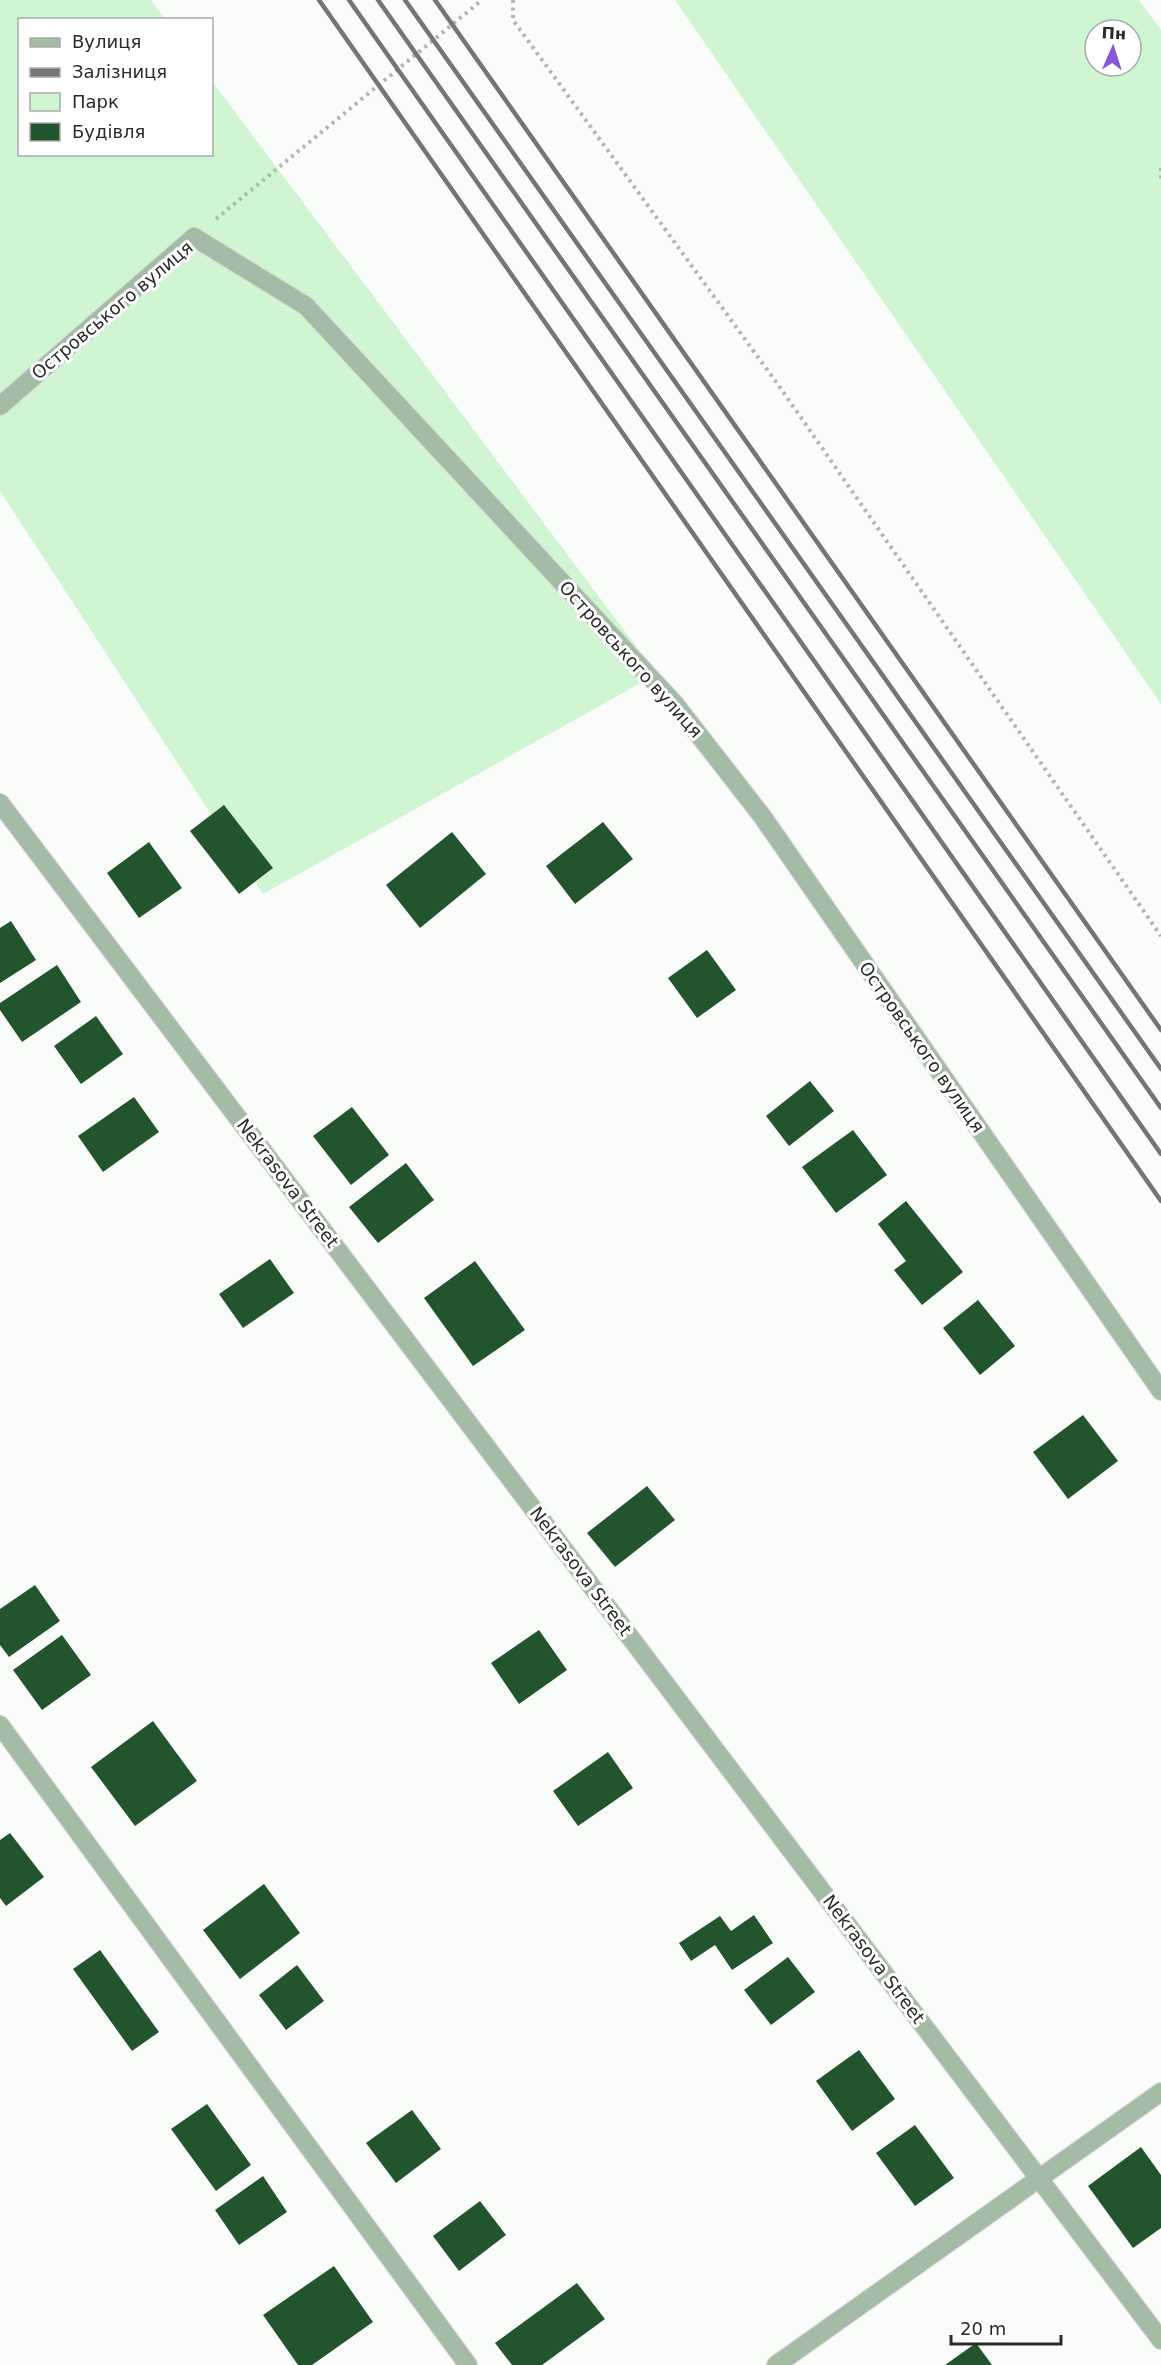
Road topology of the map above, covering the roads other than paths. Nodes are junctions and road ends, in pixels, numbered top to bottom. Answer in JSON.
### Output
{"nodes":[{"id":1,"x":0,"y":406,"type":"edge"},
{"id":2,"x":0,"y":803,"type":"edge"},
{"id":3,"x":1161,"y":1391,"type":"edge"},
{"id":4,"x":0,"y":1725,"type":"edge"},
{"id":5,"x":1161,"y":2092,"type":"edge"},
{"id":6,"x":1038,"y":2176,"type":"junction"},
{"id":7,"x":1161,"y":2340,"type":"edge"},
{"id":8,"x":468,"y":2365,"type":"edge"},
{"id":9,"x":776,"y":2365,"type":"edge"}],
"edges":[{"from":1,"to":3,"type":"street","name":"Островського вулиця"},
{"from":2,"to":6,"type":"street","name":"Nekrasova Street"},
{"from":4,"to":8,"type":"street"},
{"from":5,"to":6,"type":"street"},
{"from":6,"to":7,"type":"street","name":"Nekrasova Street"},
{"from":6,"to":9,"type":"street"}]}
